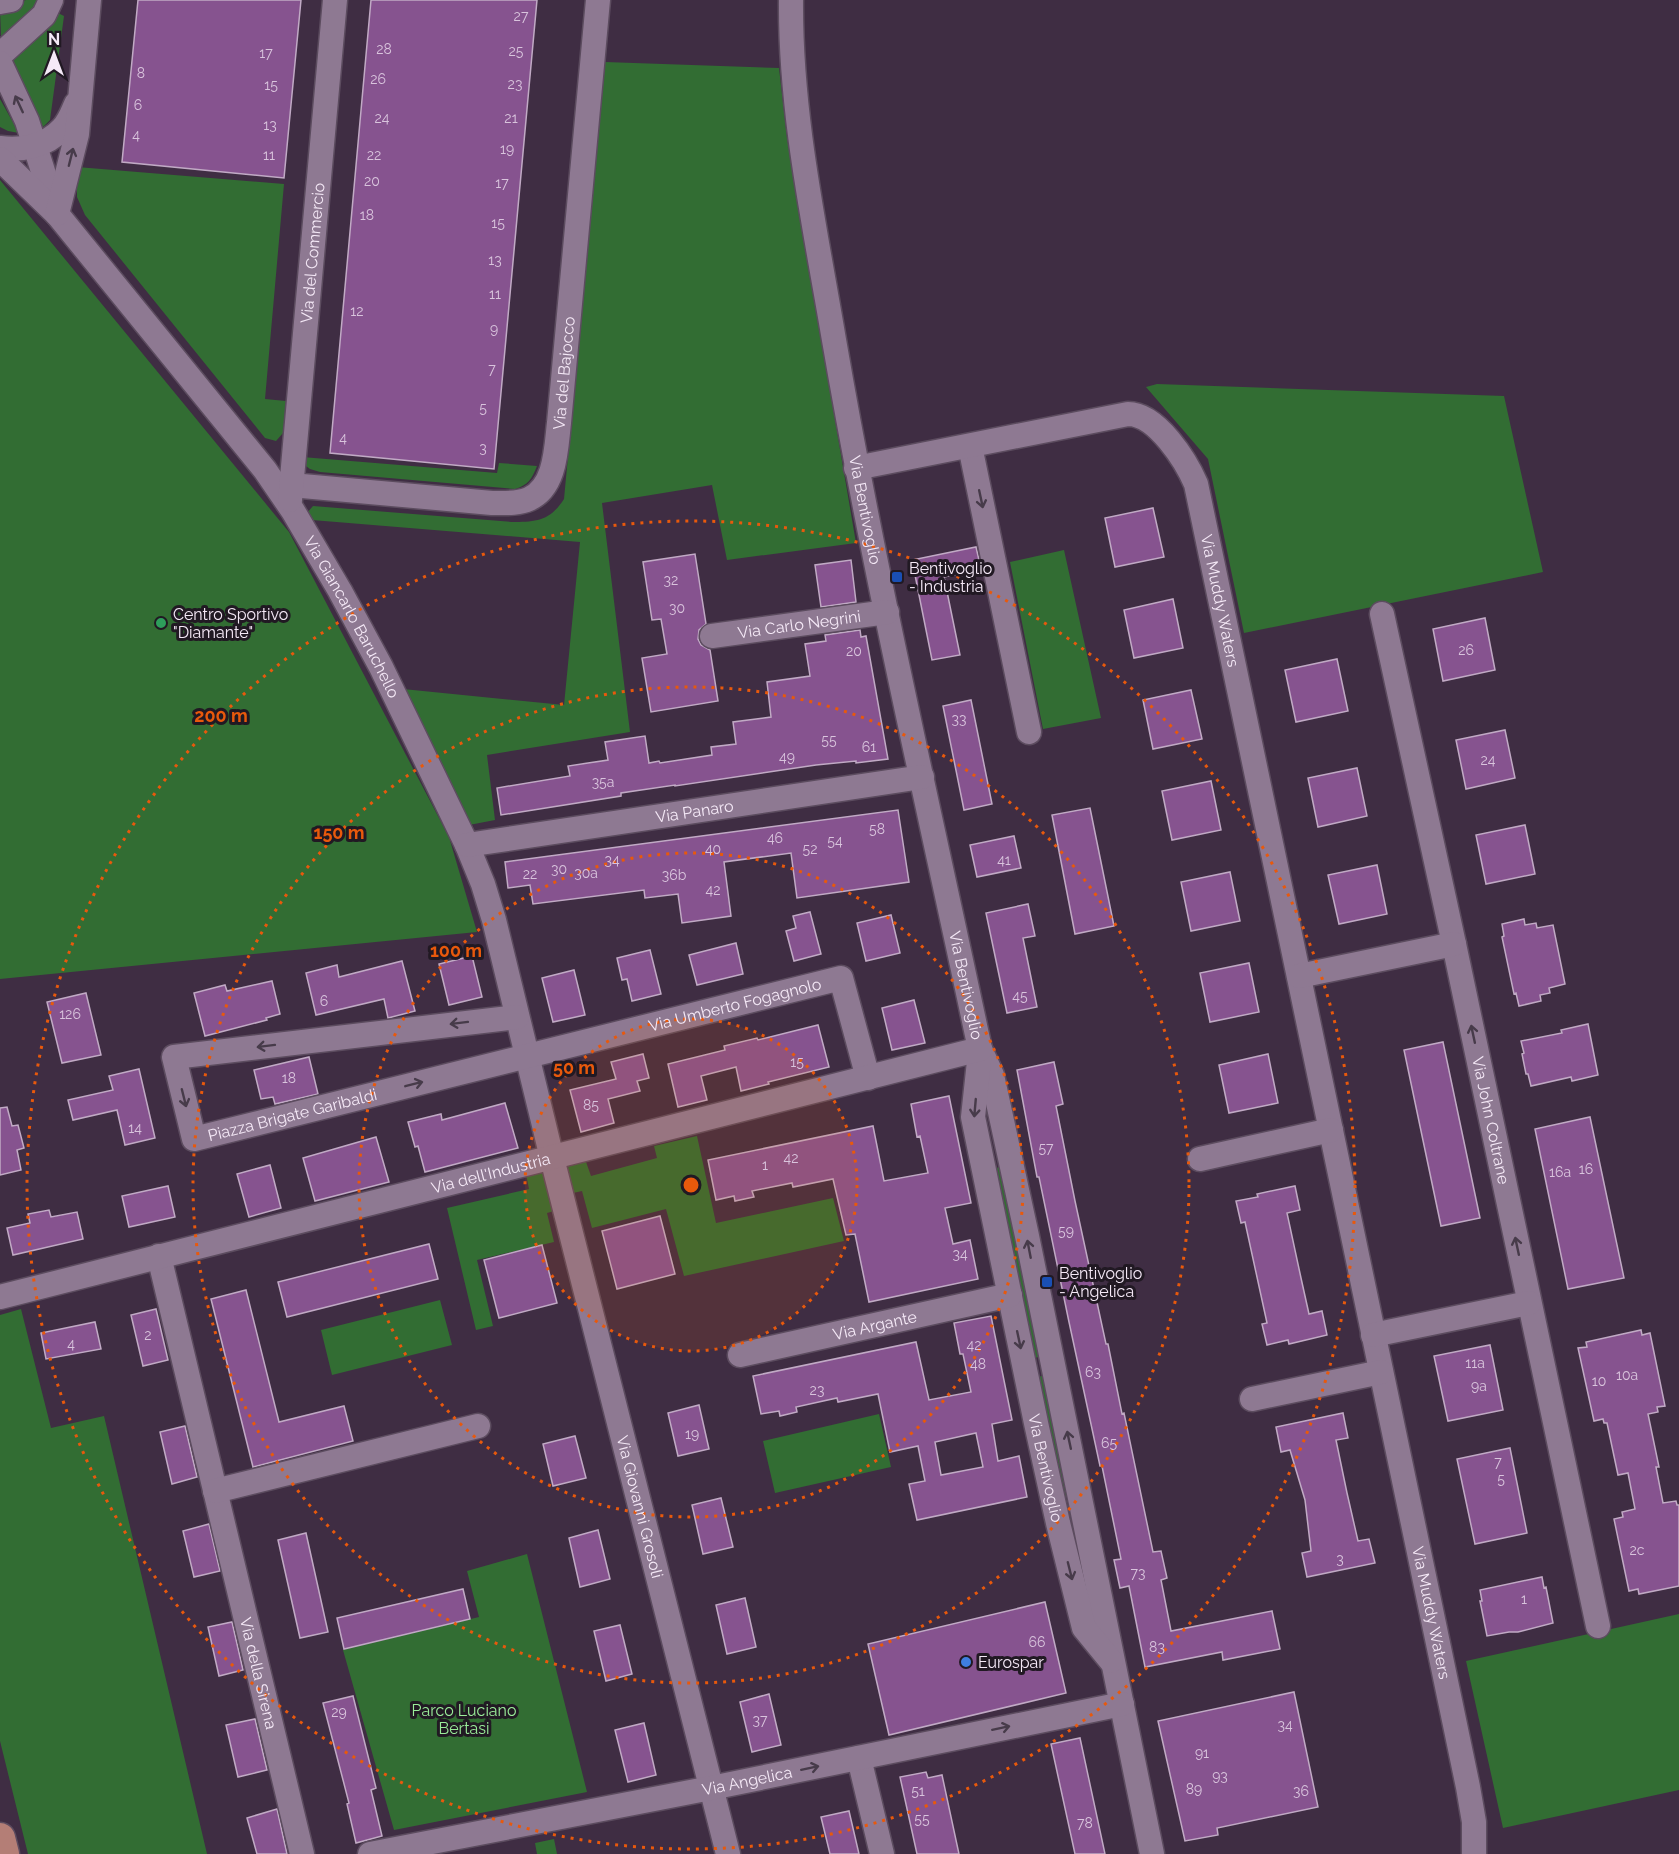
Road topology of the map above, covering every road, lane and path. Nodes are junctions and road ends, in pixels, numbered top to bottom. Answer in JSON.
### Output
{"nodes":[{"id":1,"x":11,"y":0,"type":"edge"},
{"id":2,"x":51,"y":0,"type":"edge"},
{"id":3,"x":89,"y":0,"type":"edge"},
{"id":4,"x":335,"y":0,"type":"edge"},
{"id":5,"x":598,"y":0,"type":"edge"},
{"id":6,"x":791,"y":0,"type":"edge"},
{"id":7,"x":0,"y":2,"type":"edge"},
{"id":8,"x":0,"y":55,"type":"edge"},
{"id":9,"x":0,"y":63,"type":"edge"},
{"id":10,"x":80,"y":97,"type":"junction"},
{"id":11,"x":35,"y":146,"type":"junction"},
{"id":12,"x":0,"y":148,"type":"edge"},
{"id":13,"x":0,"y":159,"type":"edge"},
{"id":14,"x":57,"y":214,"type":"junction"},
{"id":15,"x":970,"y":446,"type":"junction"},
{"id":16,"x":856,"y":468,"type":"junction"},
{"id":17,"x":290,"y":495,"type":"junction"},
{"id":18,"x":887,"y":612,"type":"junction"},
{"id":19,"x":1382,"y":614,"type":"dead end"},
{"id":20,"x":712,"y":636,"type":"dead end"},
{"id":21,"x":1029,"y":732,"type":"dead end"},
{"id":22,"x":922,"y":777,"type":"junction"},
{"id":23,"x":467,"y":845,"type":"junction"},
{"id":24,"x":1454,"y":944,"type":"junction"},
{"id":25,"x":1299,"y":976,"type":"junction"},
{"id":26,"x":518,"y":1017,"type":"junction"},
{"id":27,"x":980,"y":1049,"type":"junction"},
{"id":28,"x":527,"y":1056,"type":"junction"},
{"id":29,"x":868,"y":1078,"type":"junction"},
{"id":30,"x":1331,"y":1130,"type":"junction"},
{"id":31,"x":552,"y":1158,"type":"junction"},
{"id":32,"x":1200,"y":1159,"type":"dead end"},
{"id":33,"x":159,"y":1257,"type":"junction"},
{"id":34,"x":1010,"y":1295,"type":"junction"},
{"id":35,"x":0,"y":1297,"type":"edge"},
{"id":36,"x":1529,"y":1303,"type":"junction"},
{"id":37,"x":1373,"y":1335,"type":"junction"},
{"id":38,"x":740,"y":1355,"type":"dead end"},
{"id":39,"x":1381,"y":1372,"type":"junction"},
{"id":40,"x":1252,"y":1399,"type":"dead end"},
{"id":41,"x":478,"y":1426,"type":"dead end"},
{"id":42,"x":215,"y":1491,"type":"junction"},
{"id":43,"x":1080,"y":1497,"type":"junction"},
{"id":44,"x":1058,"y":1523,"type":"junction"},
{"id":45,"x":1088,"y":1532,"type":"junction"},
{"id":46,"x":1598,"y":1626,"type":"dead end"},
{"id":47,"x":1114,"y":1664,"type":"junction"},
{"id":48,"x":1122,"y":1704,"type":"junction"},
{"id":49,"x":859,"y":1758,"type":"junction"},
{"id":50,"x":711,"y":1788,"type":"junction"},
{"id":51,"x":0,"y":1838,"type":"edge"},
{"id":52,"x":4,"y":1854,"type":"edge"},
{"id":53,"x":302,"y":1854,"type":"edge"},
{"id":54,"x":370,"y":1854,"type":"edge"},
{"id":55,"x":728,"y":1854,"type":"edge"},
{"id":56,"x":882,"y":1854,"type":"edge"},
{"id":57,"x":1152,"y":1854,"type":"edge"},
{"id":58,"x":1474,"y":1854,"type":"edge"}],
"edges":[{"from":1,"to":7,"type":"street"},
{"from":2,"to":8,"type":"street"},
{"from":3,"to":10,"type":"street"},
{"from":4,"to":17,"type":"street","name":"Via del Commercio"},
{"from":5,"to":17,"type":"street","name":"Via del Bajocco"},
{"from":6,"to":16,"type":"street","name":"Via Bentivoglio"},
{"from":11,"to":9,"type":"street","one_way":true},
{"from":10,"to":11,"type":"street"},
{"from":14,"to":10,"type":"street","one_way":true},
{"from":11,"to":12,"type":"street"},
{"from":11,"to":14,"type":"street"},
{"from":13,"to":14,"type":"street","name":"Via Giancarlo Baruchello"},
{"from":14,"to":17,"type":"street","name":"Via Giancarlo Baruchello"},
{"from":15,"to":16,"type":"street","name":"Via Muddy Waters"},
{"from":15,"to":21,"type":"street","one_way":true},
{"from":15,"to":25,"type":"street","name":"Via Muddy Waters"},
{"from":16,"to":18,"type":"street","name":"Via Bentivoglio"},
{"from":17,"to":23,"type":"street","name":"Via Giancarlo Baruchello"},
{"from":18,"to":20,"type":"street","name":"Via Carlo Negrini"},
{"from":18,"to":22,"type":"street","name":"Via Bentivoglio"},
{"from":19,"to":24,"type":"street","name":"Via John Coltrane"},
{"from":22,"to":23,"type":"street","name":"Via Panaro"},
{"from":22,"to":27,"type":"street","name":"Via Bentivoglio"},
{"from":23,"to":26,"type":"street","name":"Via Giancarlo Baruchello"},
{"from":24,"to":25,"type":"street"},
{"from":36,"to":24,"type":"street","name":"Via John Coltrane","one_way":true},
{"from":25,"to":30,"type":"street","name":"Via Muddy Waters"},
{"from":26,"to":28,"type":"street","name":"Via Giancarlo Baruchello"},
{"from":26,"to":28,"type":"street","name":"Piazza Brigate Garibaldi","one_way":true},
{"from":27,"to":29,"type":"street","name":"Via dell'Industria"},
{"from":27,"to":34,"type":"street","name":"Via Bentivoglio","one_way":true},
{"from":43,"to":27,"type":"street","name":"Via Bentivoglio","one_way":true},
{"from":28,"to":29,"type":"street","name":"Via Umberto Fogagnolo"},
{"from":28,"to":31,"type":"street","name":"Via Giancarlo Baruchello"},
{"from":29,"to":31,"type":"street","name":"Via dell'Industria"},
{"from":30,"to":32,"type":"street"},
{"from":30,"to":37,"type":"street","name":"Via Muddy Waters"},
{"from":31,"to":33,"type":"street","name":"Via dell'Industria"},
{"from":31,"to":50,"type":"street","name":"Via Giovanni Grosoli"},
{"from":33,"to":35,"type":"street","name":"Via dell'Industria"},
{"from":33,"to":42,"type":"street","name":"Via della Sirena"},
{"from":34,"to":38,"type":"street","name":"Via Argante"},
{"from":34,"to":44,"type":"street","name":"Via Bentivoglio","one_way":true},
{"from":36,"to":37,"type":"street"},
{"from":36,"to":46,"type":"street","name":"Via John Coltrane"},
{"from":37,"to":39,"type":"street","name":"Via Muddy Waters"},
{"from":39,"to":40,"type":"street"},
{"from":39,"to":58,"type":"street","name":"Via Muddy Waters"},
{"from":41,"to":42,"type":"street"},
{"from":42,"to":53,"type":"street","name":"Via della Sirena"},
{"from":43,"to":44,"type":"street"},
{"from":43,"to":45,"type":"street","name":"Via Bentivoglio"},
{"from":44,"to":45,"type":"street"},
{"from":44,"to":47,"type":"street","name":"Via Bentivoglio","one_way":true},
{"from":45,"to":47,"type":"street","name":"Via Bentivoglio"},
{"from":47,"to":48,"type":"street","name":"Via Bentivoglio"},
{"from":49,"to":48,"type":"street","name":"Via Angelica","one_way":true},
{"from":48,"to":57,"type":"street","name":"Via Bentivoglio"},
{"from":50,"to":49,"type":"street","name":"Via Angelica","one_way":true},
{"from":49,"to":56,"type":"street"},
{"from":50,"to":54,"type":"street","name":"Via Angelica"},
{"from":50,"to":55,"type":"street","name":"Via Giovanni Grosoli"},
{"from":51,"to":52,"type":"main road"}]}
